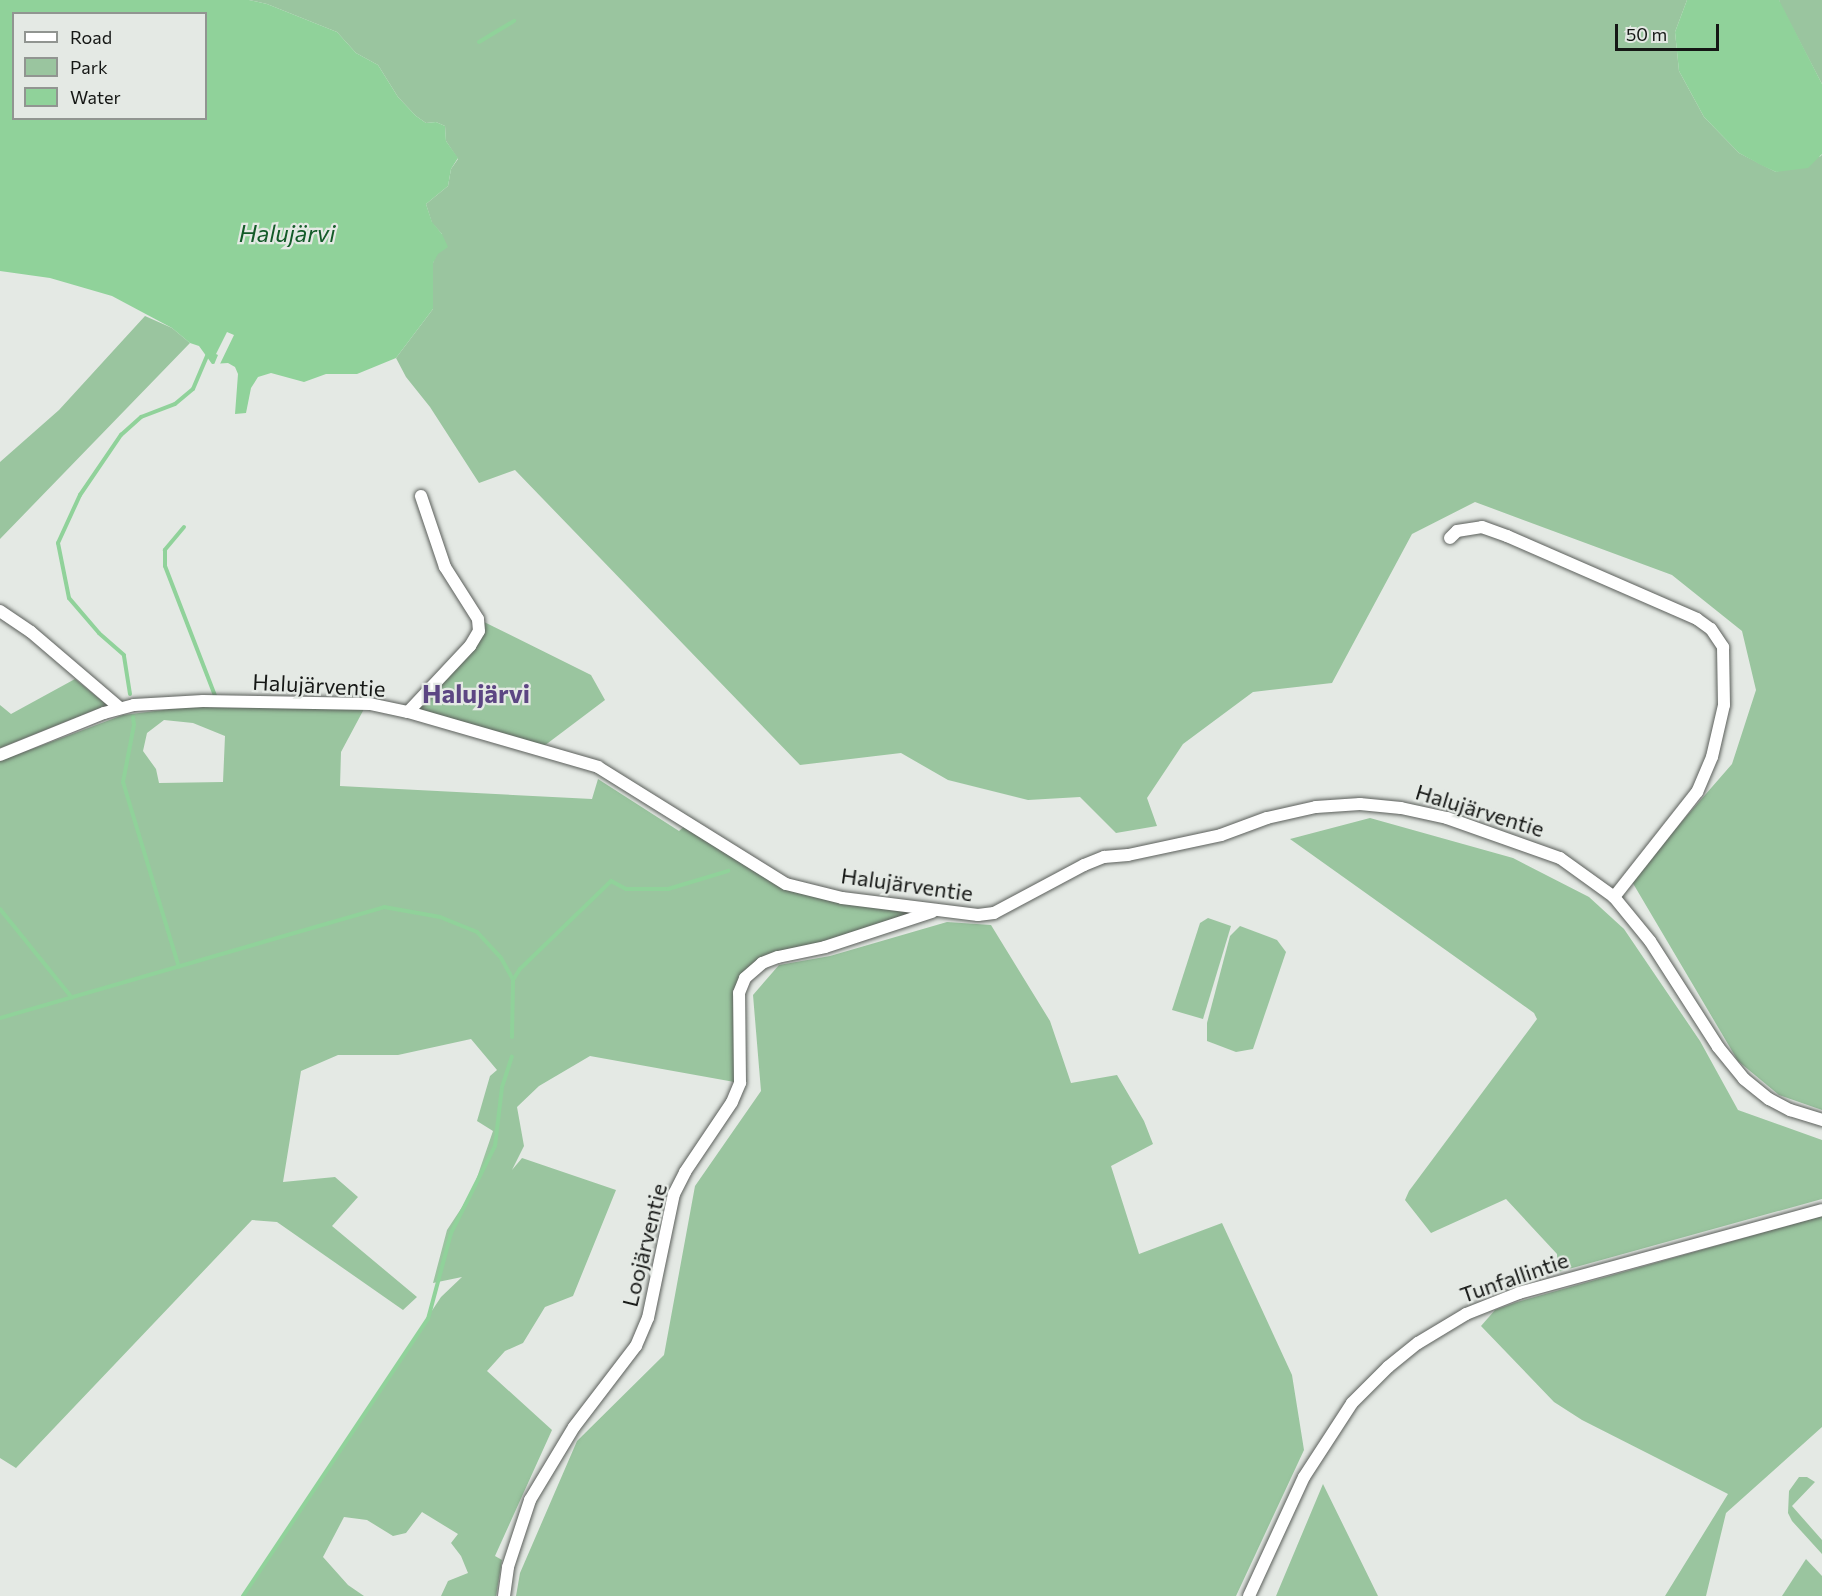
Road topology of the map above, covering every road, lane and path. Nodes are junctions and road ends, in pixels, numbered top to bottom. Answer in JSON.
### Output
{"nodes":[{"id":1,"x":421,"y":496,"type":"dead end"},
{"id":2,"x":1450,"y":538,"type":"dead end"},
{"id":3,"x":0,"y":611,"type":"edge"},
{"id":4,"x":120,"y":708,"type":"junction"},
{"id":5,"x":408,"y":712,"type":"junction"},
{"id":6,"x":0,"y":755,"type":"edge"},
{"id":7,"x":1614,"y":897,"type":"junction"},
{"id":8,"x":936,"y":910,"type":"junction"},
{"id":9,"x":1822,"y":1120,"type":"edge"},
{"id":10,"x":1822,"y":1210,"type":"edge"},
{"id":11,"x":504,"y":1596,"type":"edge"},
{"id":12,"x":1249,"y":1596,"type":"edge"}],
"edges":[{"from":1,"to":5,"type":"street"},
{"from":2,"to":7,"type":"street"},
{"from":3,"to":4,"type":"street"},
{"from":4,"to":5,"type":"street","name":"Halujärventie"},
{"from":4,"to":6,"type":"street","name":"Halujärventie"},
{"from":5,"to":8,"type":"street","name":"Halujärventie"},
{"from":7,"to":8,"type":"street","name":"Halujärventie"},
{"from":7,"to":9,"type":"street","name":"Halujärventie"},
{"from":8,"to":11,"type":"street","name":"Loojärventie"},
{"from":10,"to":12,"type":"street","name":"Tunfallintie"}]}
